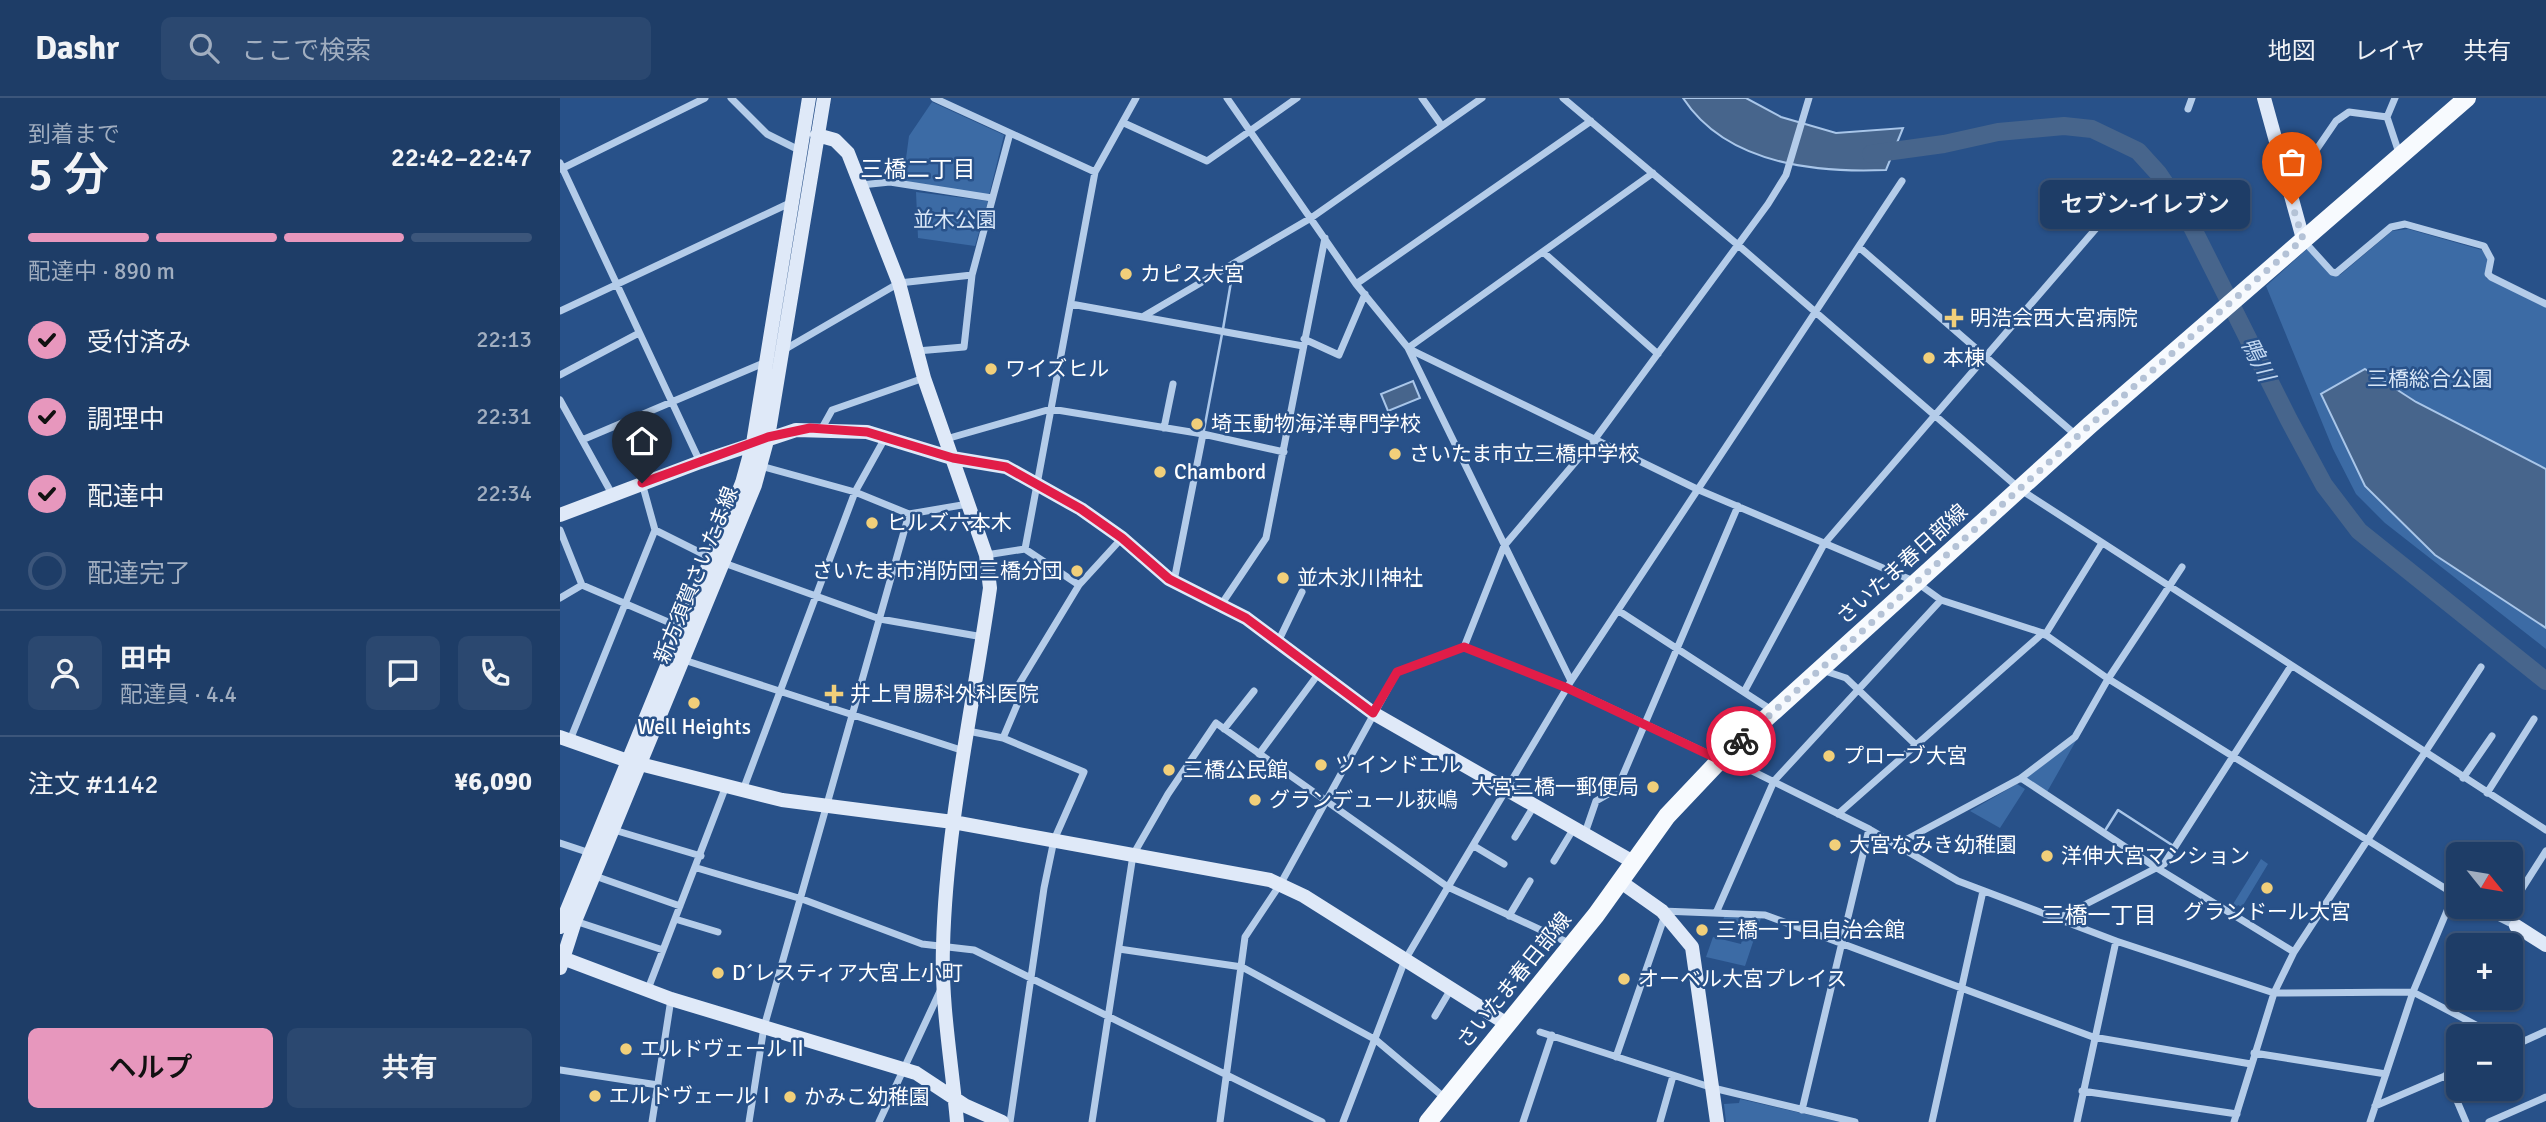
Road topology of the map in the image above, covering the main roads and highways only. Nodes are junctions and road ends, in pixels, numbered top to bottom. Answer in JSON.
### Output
{"nodes":[{"id":1,"x":2467,"y":98,"type":"edge"},
{"id":2,"x":1433,"y":1120,"type":"edge"}],
"edges":[{"from":1,"to":2,"type":"main road","name":"さいたま春日部線"}]}
